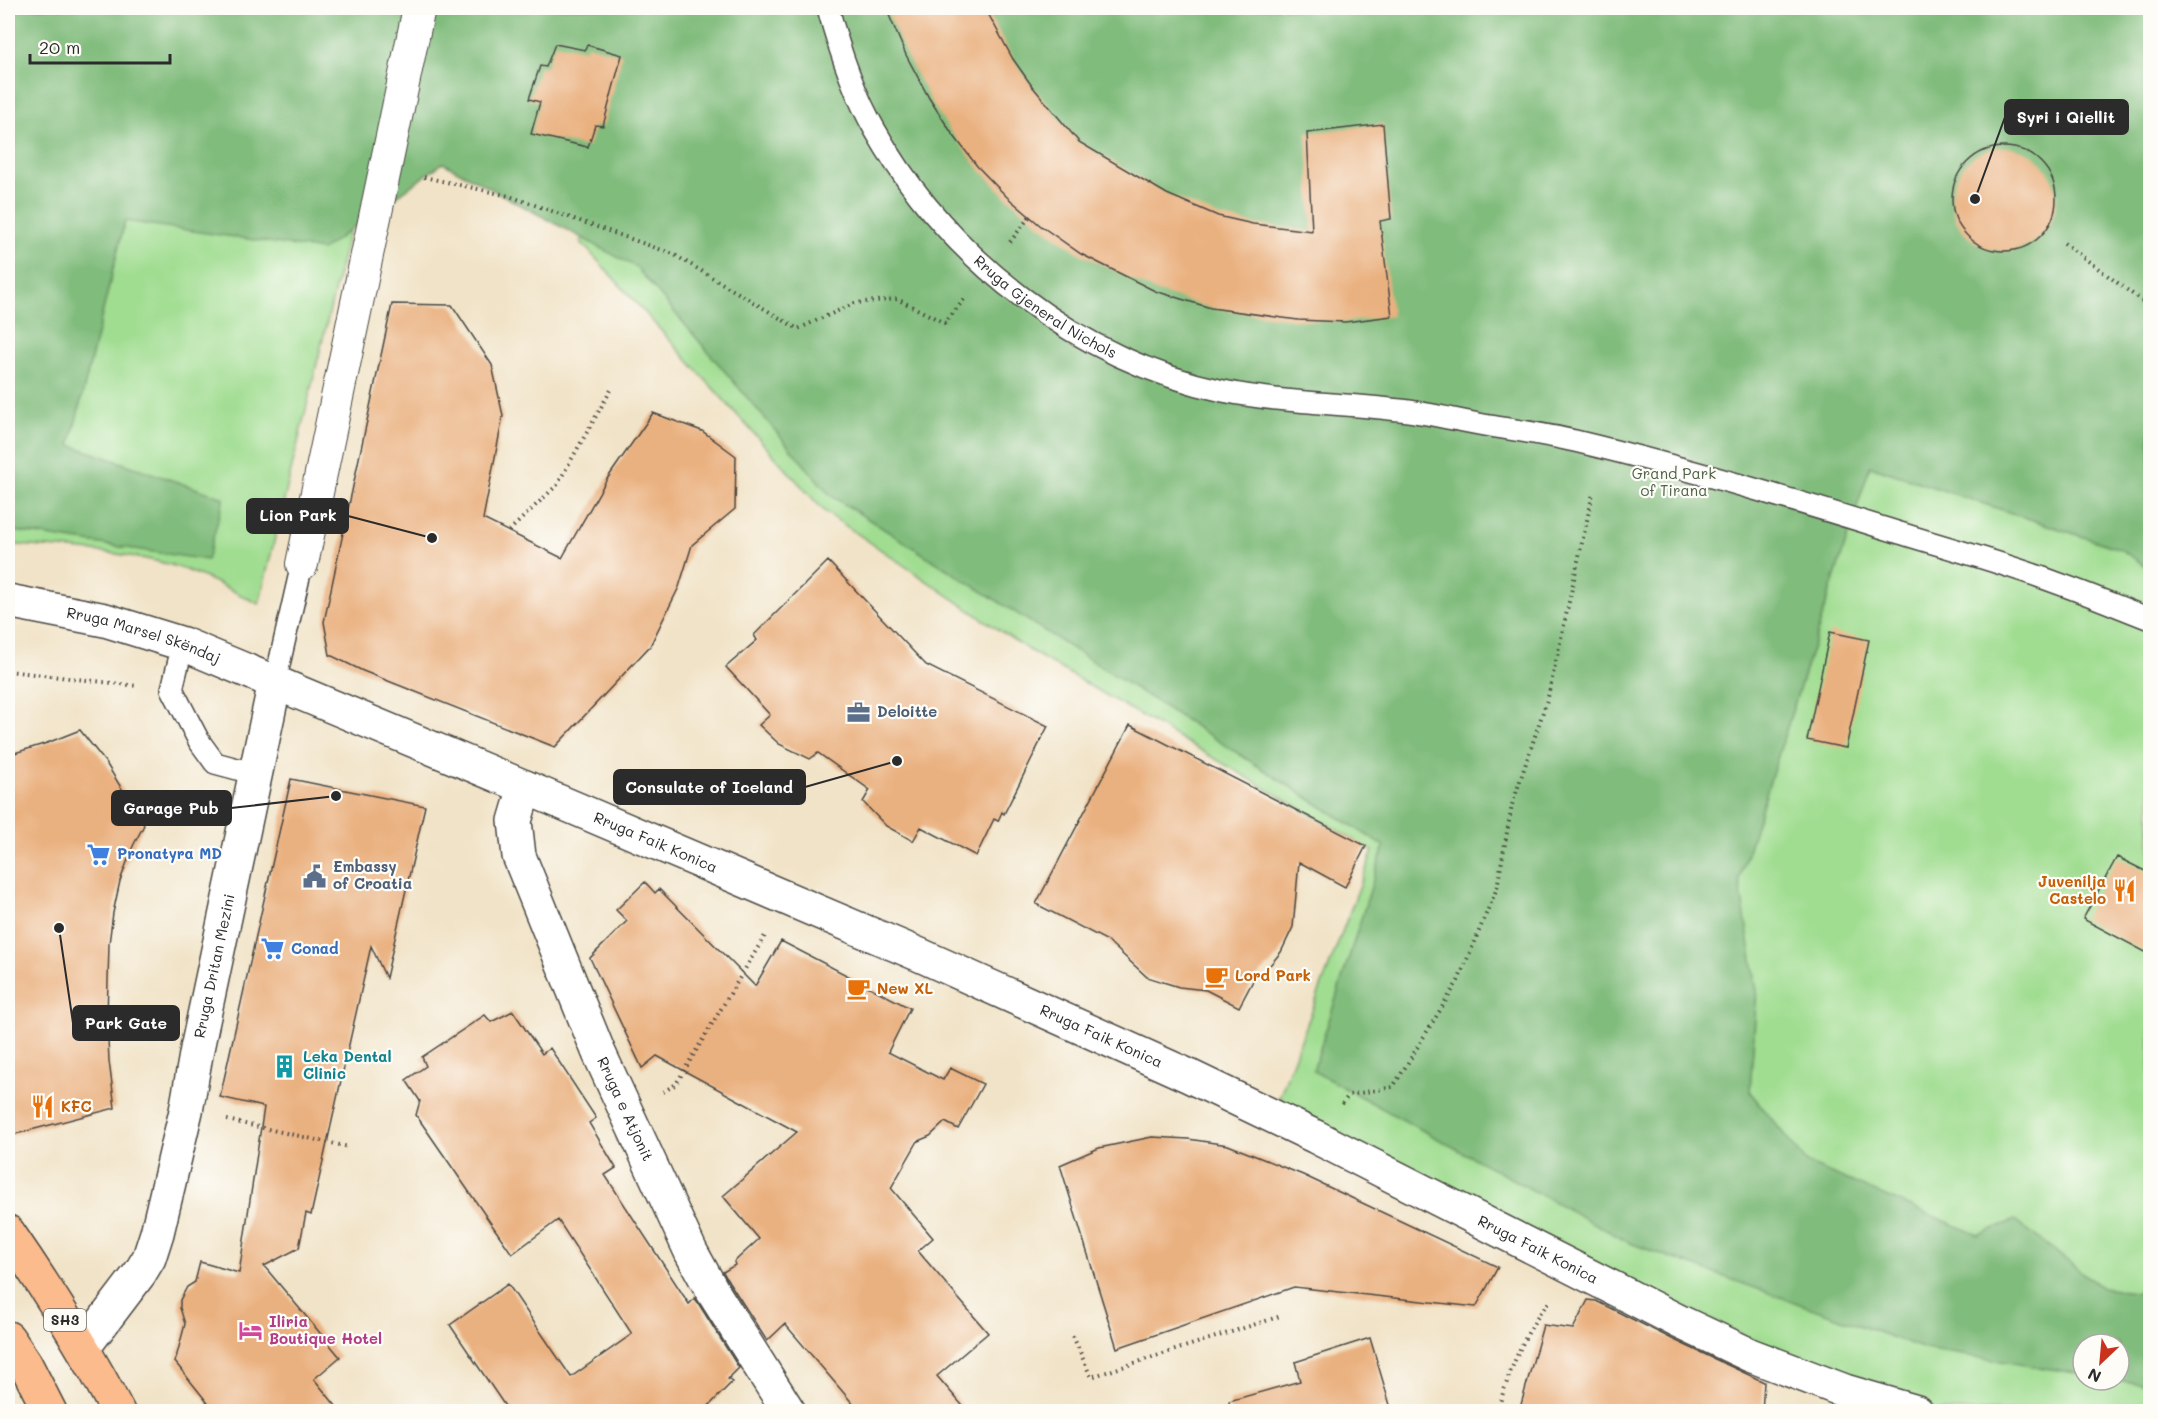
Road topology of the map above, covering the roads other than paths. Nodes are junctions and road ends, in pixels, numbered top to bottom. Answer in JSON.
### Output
{"nodes":[{"id":1,"x":419,"y":8,"type":"edge"},
{"id":2,"x":828,"y":8,"type":"edge"},
{"id":3,"x":302,"y":564,"type":"joint"},
{"id":4,"x":8,"y":601,"type":"edge"},
{"id":5,"x":2151,"y":619,"type":"edge"},
{"id":6,"x":183,"y":644,"type":"junction"},
{"id":7,"x":276,"y":682,"type":"junction"},
{"id":8,"x":256,"y":774,"type":"junction"},
{"id":9,"x":525,"y":787,"type":"junction"},
{"id":10,"x":8,"y":1232,"type":"edge"},
{"id":11,"x":8,"y":1338,"type":"edge"},
{"id":12,"x":83,"y":1348,"type":"junction"},
{"id":13,"x":50,"y":1412,"type":"edge"},
{"id":14,"x":118,"y":1412,"type":"edge"},
{"id":15,"x":789,"y":1412,"type":"edge"},
{"id":16,"x":1917,"y":1412,"type":"edge"}],
"edges":[{"from":1,"to":3,"type":"street"},
{"from":2,"to":5,"type":"lane","name":"Rruga Gjeneral Nichols"},
{"from":3,"to":7,"type":"lane","name":"Rruga Dritan Mezini"},
{"from":4,"to":6,"type":"street","name":"Rruga Marsel Skëndaj"},
{"from":6,"to":7,"type":"street","name":"Rruga Marsel Skëndaj"},
{"from":6,"to":8,"type":"lane"},
{"from":7,"to":8,"type":"street","name":"Rruga Dritan Mezini"},
{"from":7,"to":9,"type":"street","name":"Rruga Faik Konica"},
{"from":8,"to":12,"type":"street","name":"Rruga Dritan Mezini"},
{"from":9,"to":15,"type":"street","name":"Rruga e Atjonit"},
{"from":9,"to":16,"type":"street","name":"Rruga Faik Konica"},
{"from":10,"to":12,"type":"main road","number":"SH3"},
{"from":11,"to":13,"type":"main road"},
{"from":12,"to":14,"type":"main road","number":"SH3"}]}
